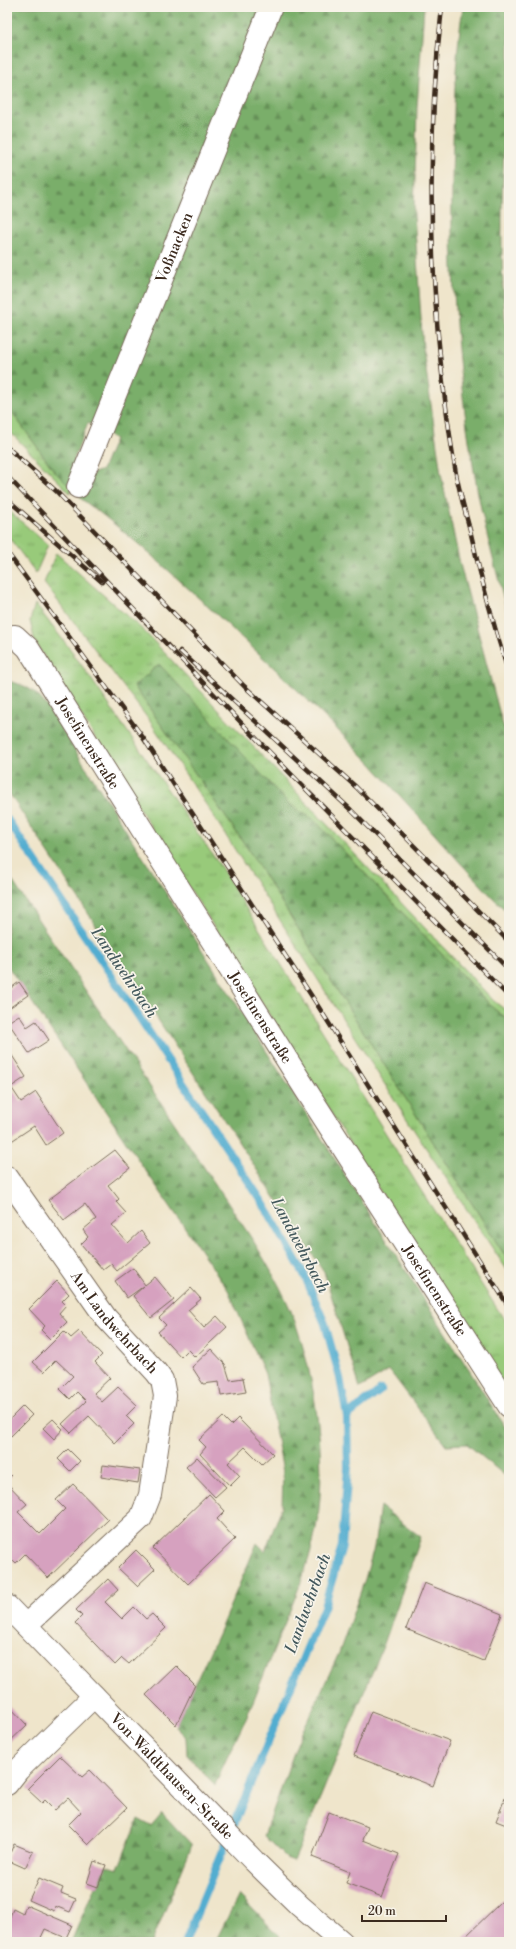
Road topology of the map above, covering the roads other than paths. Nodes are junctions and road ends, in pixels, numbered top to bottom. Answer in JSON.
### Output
{"nodes":[{"id":1,"x":271,"y":7,"type":"edge"},
{"id":2,"x":78,"y":488,"type":"dead end"},
{"id":3,"x":7,"y":637,"type":"edge"},
{"id":4,"x":7,"y":1177,"type":"edge"},
{"id":5,"x":509,"y":1406,"type":"edge"},
{"id":6,"x":7,"y":1606,"type":"edge"},
{"id":7,"x":26,"y":1626,"type":"junction"},
{"id":8,"x":94,"y":1696,"type":"junction"},
{"id":9,"x":7,"y":1784,"type":"edge"},
{"id":10,"x":342,"y":1942,"type":"edge"}],
"edges":[{"from":1,"to":2,"type":"street","name":"Voßnacken"},
{"from":3,"to":5,"type":"street","name":"Josefinenstraße"},
{"from":4,"to":7,"type":"street","name":"Am Landwehrbach"},
{"from":6,"to":7,"type":"street","name":"Von-Waldthausen-Straße"},
{"from":7,"to":8,"type":"street","name":"Von-Waldthausen-Straße"},
{"from":8,"to":9,"type":"street"},
{"from":8,"to":10,"type":"street","name":"Von-Waldthausen-Straße"}]}
